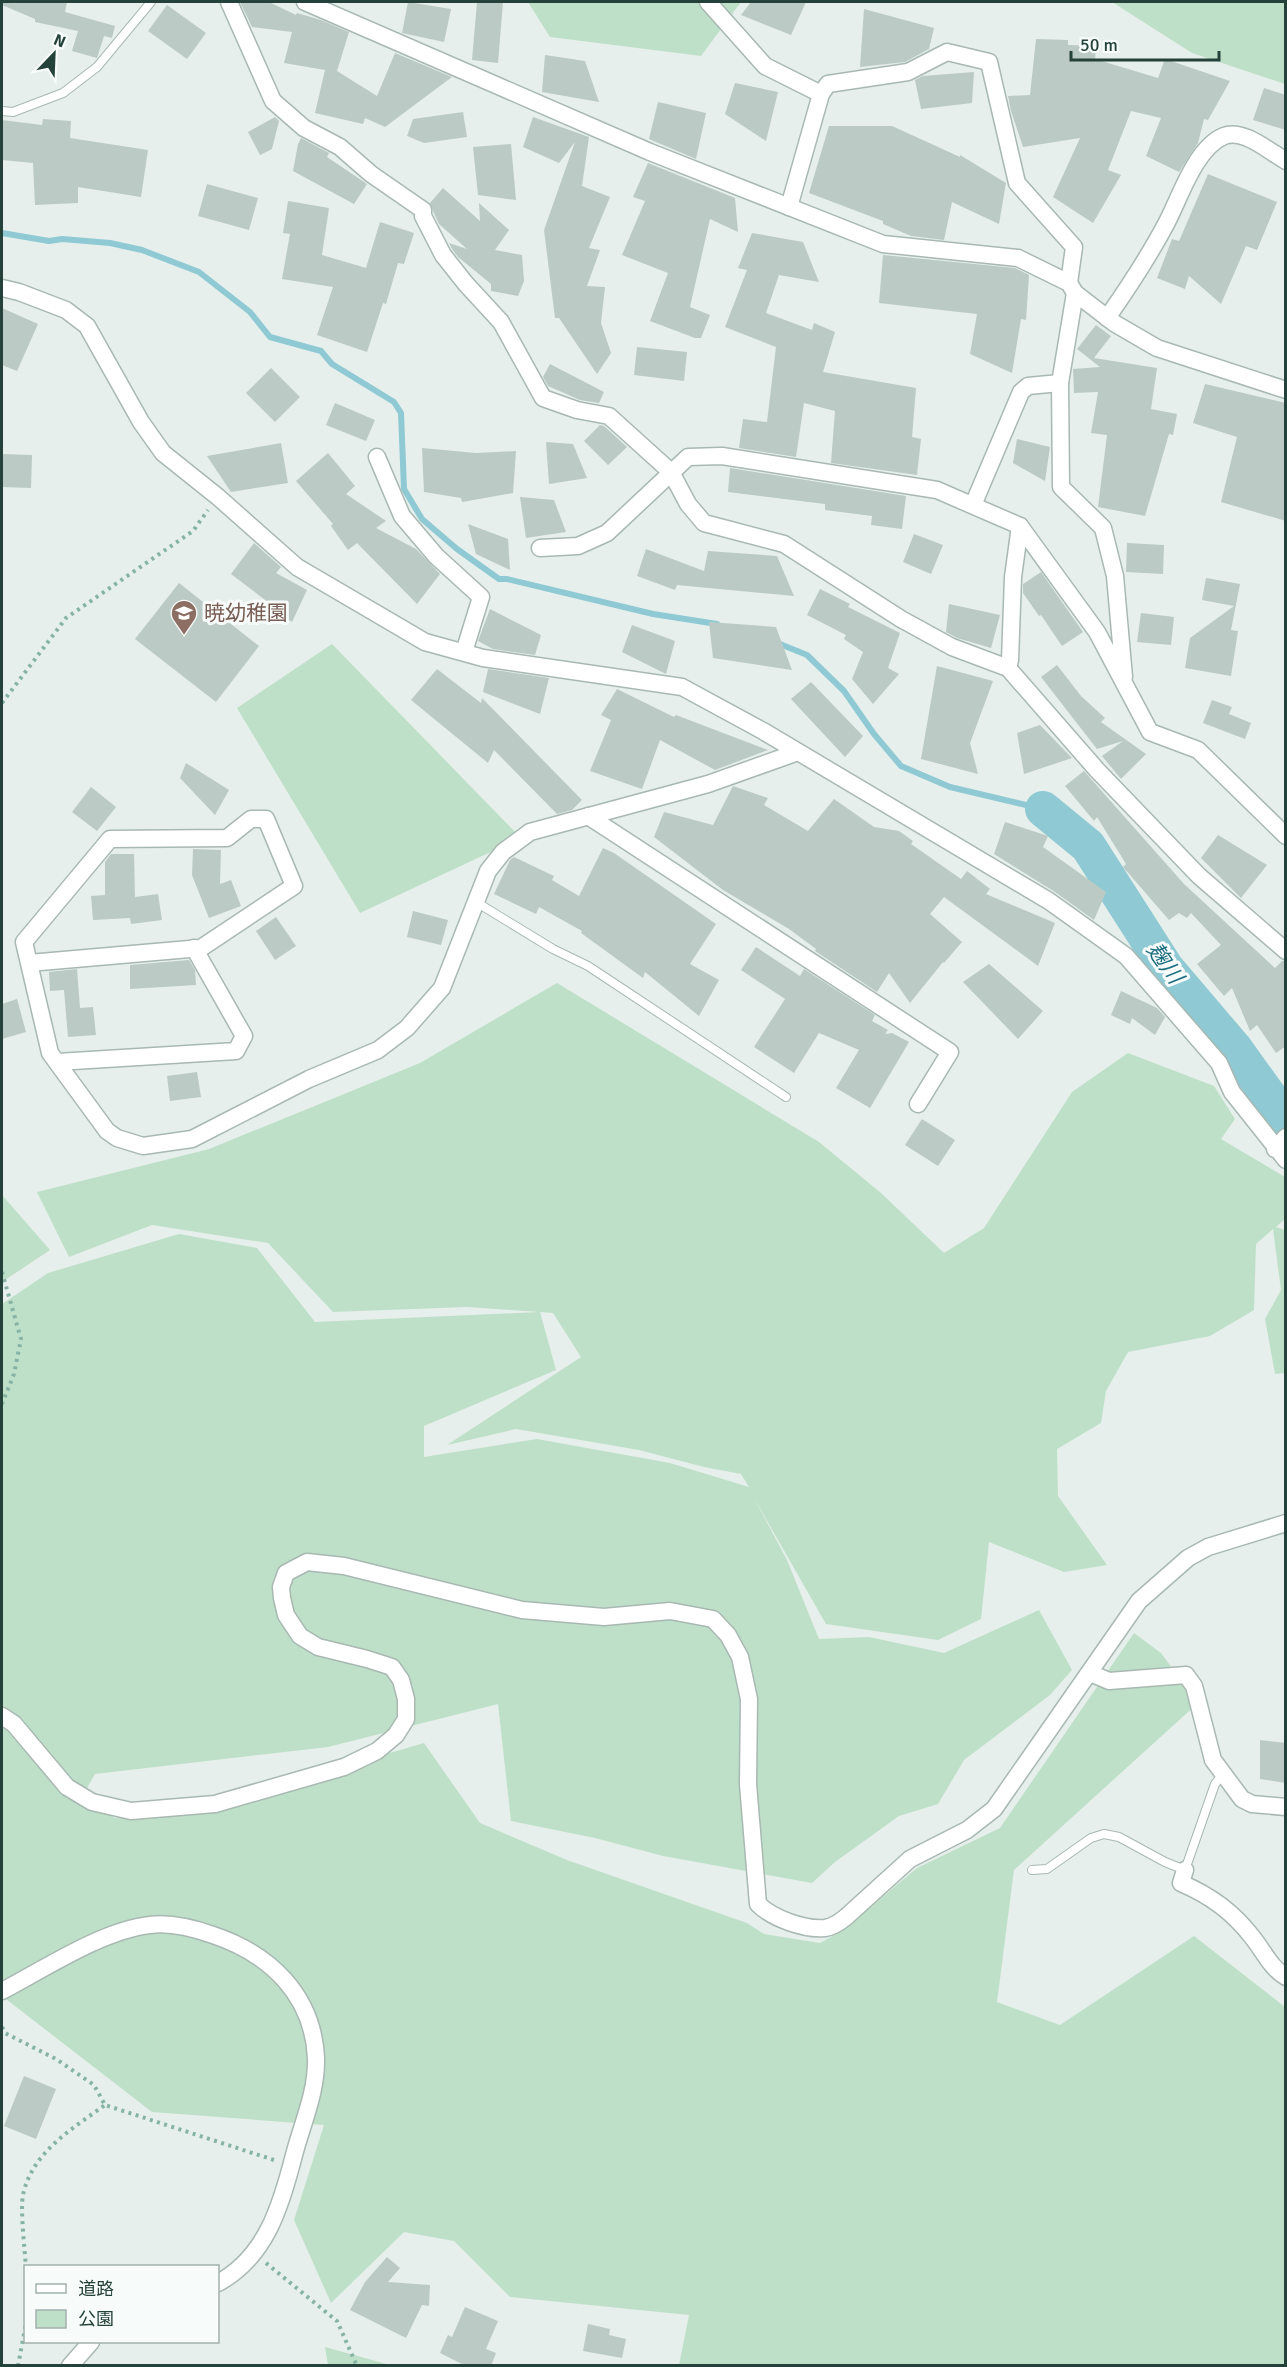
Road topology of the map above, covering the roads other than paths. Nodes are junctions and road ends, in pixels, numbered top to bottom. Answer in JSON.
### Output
{"nodes":[{"id":1,"x":151,"y":2,"type":"edge"},
{"id":2,"x":229,"y":2,"type":"edge"},
{"id":3,"x":305,"y":2,"type":"edge"},
{"id":4,"x":708,"y":2,"type":"edge"},
{"id":5,"x":821,"y":94,"type":"junction"},
{"id":6,"x":2,"y":111,"type":"edge"},
{"id":7,"x":1286,"y":161,"type":"edge"},
{"id":8,"x":789,"y":207,"type":"junction"},
{"id":9,"x":2,"y":288,"type":"edge"},
{"id":10,"x":1072,"y":288,"type":"junction"},
{"id":11,"x":1107,"y":318,"type":"junction"},
{"id":12,"x":1060,"y":383,"type":"junction"},
{"id":13,"x":1286,"y":390,"type":"edge"},
{"id":14,"x":377,"y":457,"type":"dead end"},
{"id":15,"x":671,"y":471,"type":"junction"},
{"id":16,"x":973,"y":505,"type":"junction"},
{"id":17,"x":1020,"y":526,"type":"junction"},
{"id":18,"x":540,"y":548,"type":"dead end"},
{"id":19,"x":464,"y":652,"type":"junction"},
{"id":20,"x":1008,"y":668,"type":"junction"},
{"id":21,"x":1125,"y":687,"type":"junction"},
{"id":22,"x":798,"y":752,"type":"junction"},
{"id":23,"x":588,"y":816,"type":"junction"},
{"id":24,"x":1286,"y":836,"type":"edge"},
{"id":25,"x":476,"y":902,"type":"junction"},
{"id":26,"x":194,"y":948,"type":"junction"},
{"id":27,"x":1286,"y":951,"type":"edge"},
{"id":28,"x":29,"y":963,"type":"junction"},
{"id":29,"x":57,"y":1062,"type":"junction"},
{"id":30,"x":786,"y":1097,"type":"dead end"},
{"id":31,"x":918,"y":1104,"type":"dead end"},
{"id":32,"x":1282,"y":1147,"type":"edge"},
{"id":33,"x":1286,"y":1523,"type":"edge"},
{"id":34,"x":1090,"y":1673,"type":"junction"},
{"id":35,"x":2,"y":1716,"type":"edge"},
{"id":36,"x":1223,"y":1774,"type":"junction"},
{"id":37,"x":1286,"y":1807,"type":"edge"},
{"id":38,"x":1032,"y":1870,"type":"dead end"},
{"id":39,"x":1185,"y":1870,"type":"junction"},
{"id":40,"x":1286,"y":1977,"type":"edge"},
{"id":41,"x":2,"y":1991,"type":"edge"},
{"id":42,"x":219,"y":2282,"type":"edge"},
{"id":43,"x":90,"y":2343,"type":"edge"},
{"id":44,"x":70,"y":2366,"type":"edge"}],
"edges":[{"from":1,"to":6,"type":"lane"},
{"from":2,"to":15,"type":"street"},
{"from":3,"to":8,"type":"street"},
{"from":4,"to":5,"type":"street"},
{"from":5,"to":8,"type":"street"},
{"from":5,"to":10,"type":"street"},
{"from":7,"to":11,"type":"street"},
{"from":8,"to":10,"type":"street"},
{"from":9,"to":19,"type":"street"},
{"from":10,"to":11,"type":"street"},
{"from":10,"to":12,"type":"street"},
{"from":11,"to":13,"type":"street"},
{"from":12,"to":16,"type":"street"},
{"from":12,"to":21,"type":"street"},
{"from":14,"to":19,"type":"street"},
{"from":15,"to":16,"type":"street"},
{"from":15,"to":18,"type":"street"},
{"from":15,"to":20,"type":"street"},
{"from":16,"to":17,"type":"street"},
{"from":17,"to":20,"type":"street"},
{"from":17,"to":21,"type":"street"},
{"from":19,"to":22,"type":"street"},
{"from":20,"to":27,"type":"street"},
{"from":21,"to":24,"type":"street"},
{"from":22,"to":23,"type":"street"},
{"from":22,"to":32,"type":"street"},
{"from":23,"to":25,"type":"street"},
{"from":23,"to":31,"type":"street"},
{"from":25,"to":29,"type":"street"},
{"from":25,"to":30,"type":"lane"},
{"from":26,"to":28,"type":"street"},
{"from":26,"to":28,"type":"street"},
{"from":26,"to":29,"type":"street"},
{"from":28,"to":29,"type":"street"},
{"from":33,"to":34,"type":"street"},
{"from":34,"to":35,"type":"street"},
{"from":34,"to":36,"type":"street"},
{"from":36,"to":37,"type":"street"},
{"from":36,"to":39,"type":"lane"},
{"from":38,"to":39,"type":"lane"},
{"from":39,"to":40,"type":"street"},
{"from":41,"to":42,"type":"street"},
{"from":43,"to":44,"type":"street"}]}
